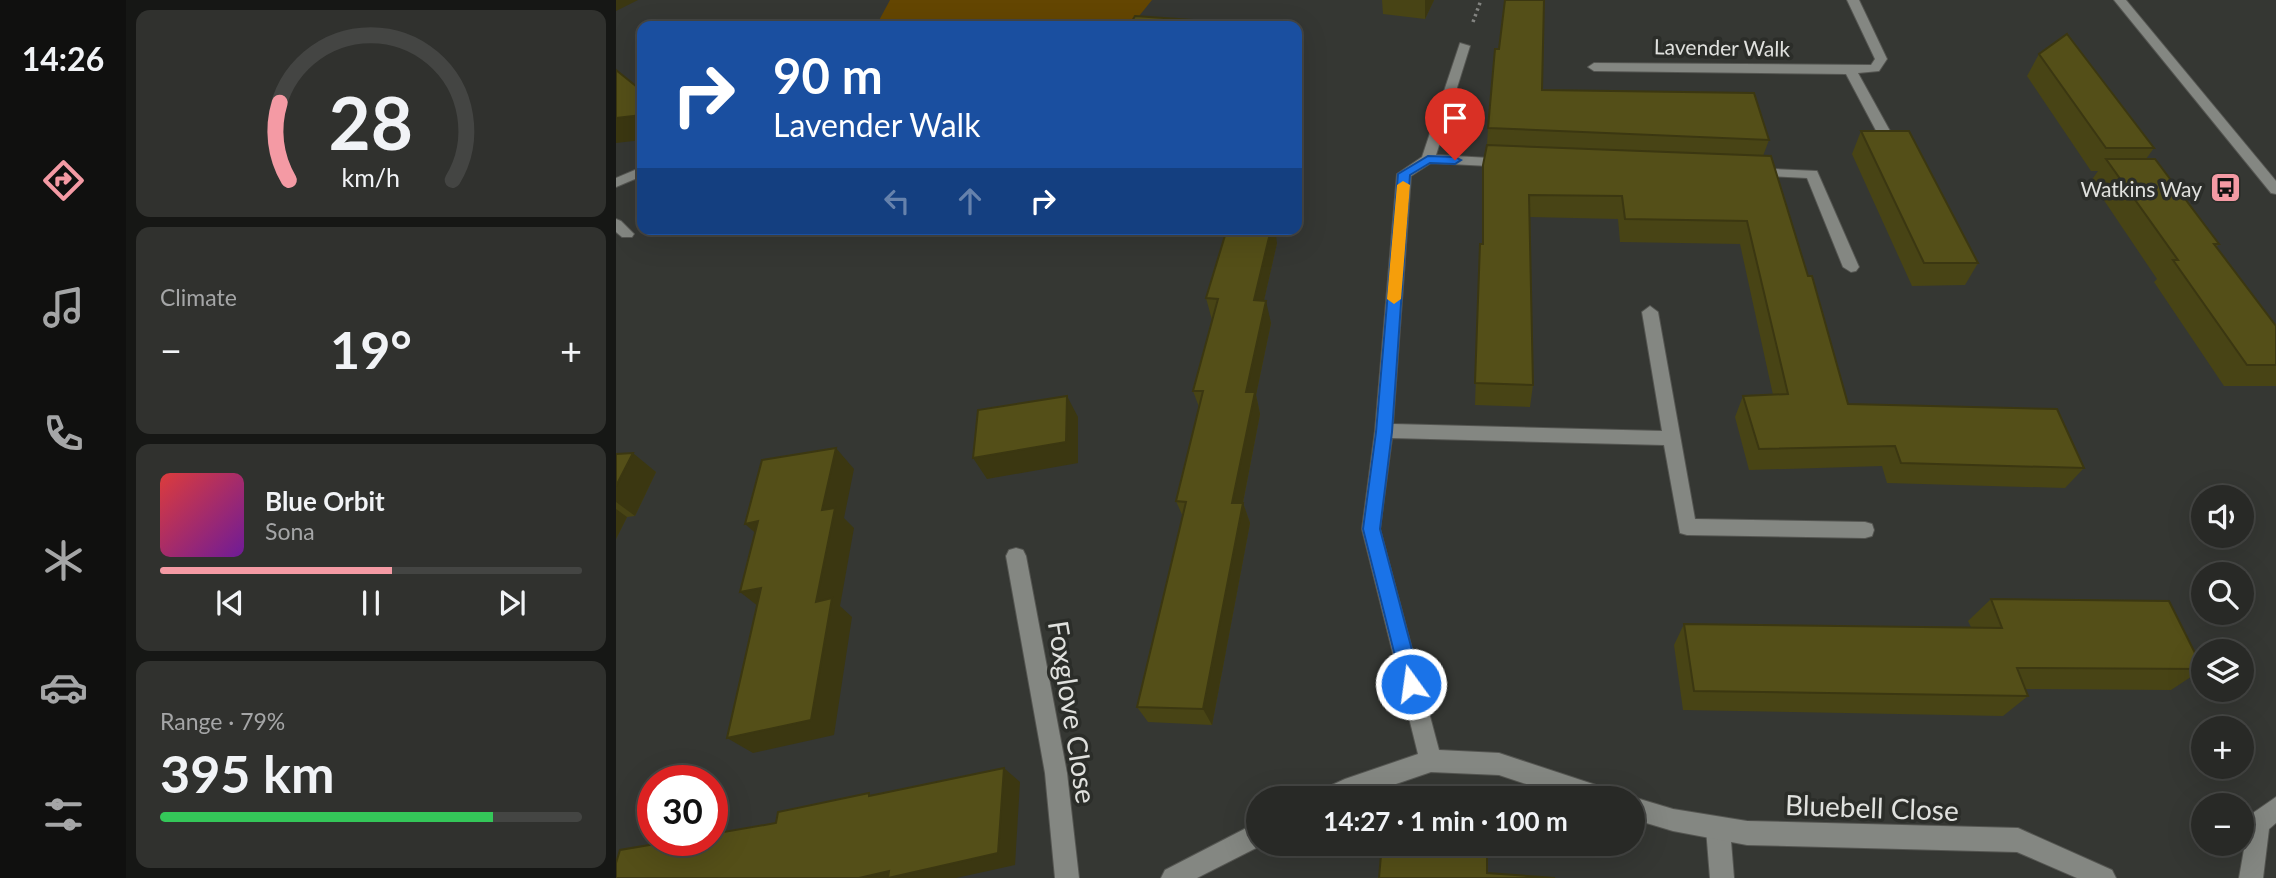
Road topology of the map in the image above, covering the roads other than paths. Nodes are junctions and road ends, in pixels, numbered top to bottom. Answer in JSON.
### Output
{"nodes":[{"id":1,"x":1853,"y":0,"type":"edge"},
{"id":2,"x":2120,"y":0,"type":"edge"},
{"id":3,"x":1464,"y":46,"type":"dead end"},
{"id":4,"x":1594,"y":67,"type":"dead end"},
{"id":5,"x":1850,"y":70,"type":"junction"},
{"id":6,"x":1888,"y":140,"type":"edge"},
{"id":7,"x":1428,"y":159,"type":"junction"},
{"id":8,"x":1524,"y":163,"type":"edge"},
{"id":9,"x":1744,"y":172,"type":"edge"},
{"id":10,"x":637,"y":173,"type":"edge"},
{"id":11,"x":616,"y":183,"type":"edge"},
{"id":12,"x":2276,"y":190,"type":"edge"},
{"id":13,"x":1851,"y":267,"type":"dead end"},
{"id":14,"x":1650,"y":312,"type":"dead end"},
{"id":15,"x":1384,"y":432,"type":"junction"},
{"id":16,"x":1672,"y":438,"type":"junction"},
{"id":17,"x":1865,"y":530,"type":"dead end"},
{"id":18,"x":1016,"y":556,"type":"dead end"},
{"id":19,"x":1431,"y":761,"type":"junction"},
{"id":20,"x":1357,"y":786,"type":"edge"},
{"id":21,"x":1566,"y":786,"type":"edge"},
{"id":22,"x":2276,"y":808,"type":"edge"},
{"id":23,"x":1645,"y":812,"type":"edge"},
{"id":24,"x":1718,"y":829,"type":"junction"},
{"id":25,"x":1246,"y":840,"type":"edge"},
{"id":26,"x":1067,"y":878,"type":"edge"},
{"id":27,"x":1173,"y":878,"type":"edge"},
{"id":28,"x":1722,"y":878,"type":"edge"},
{"id":29,"x":2104,"y":878,"type":"edge"},
{"id":30,"x":2251,"y":878,"type":"edge"}],
"edges":[{"from":1,"to":5,"type":"street","name":"Lavender Walk"},
{"from":2,"to":12,"type":"street"},
{"from":3,"to":7,"type":"street"},
{"from":4,"to":5,"type":"street","name":"Lavender Walk"},
{"from":5,"to":6,"type":"street"},
{"from":7,"to":8,"type":"street"},
{"from":7,"to":15,"type":"street"},
{"from":9,"to":13,"type":"street"},
{"from":10,"to":11,"type":"street"},
{"from":14,"to":16,"type":"street"},
{"from":15,"to":16,"type":"street"},
{"from":15,"to":19,"type":"street"},
{"from":16,"to":17,"type":"street"},
{"from":18,"to":26,"type":"street","name":"Foxglove Close"},
{"from":19,"to":20,"type":"street"},
{"from":19,"to":21,"type":"street"},
{"from":22,"to":30,"type":"street"},
{"from":23,"to":24,"type":"street","name":"Bluebell Close"},
{"from":24,"to":28,"type":"street"},
{"from":24,"to":29,"type":"street","name":"Bluebell Close"},
{"from":25,"to":27,"type":"street"}]}
